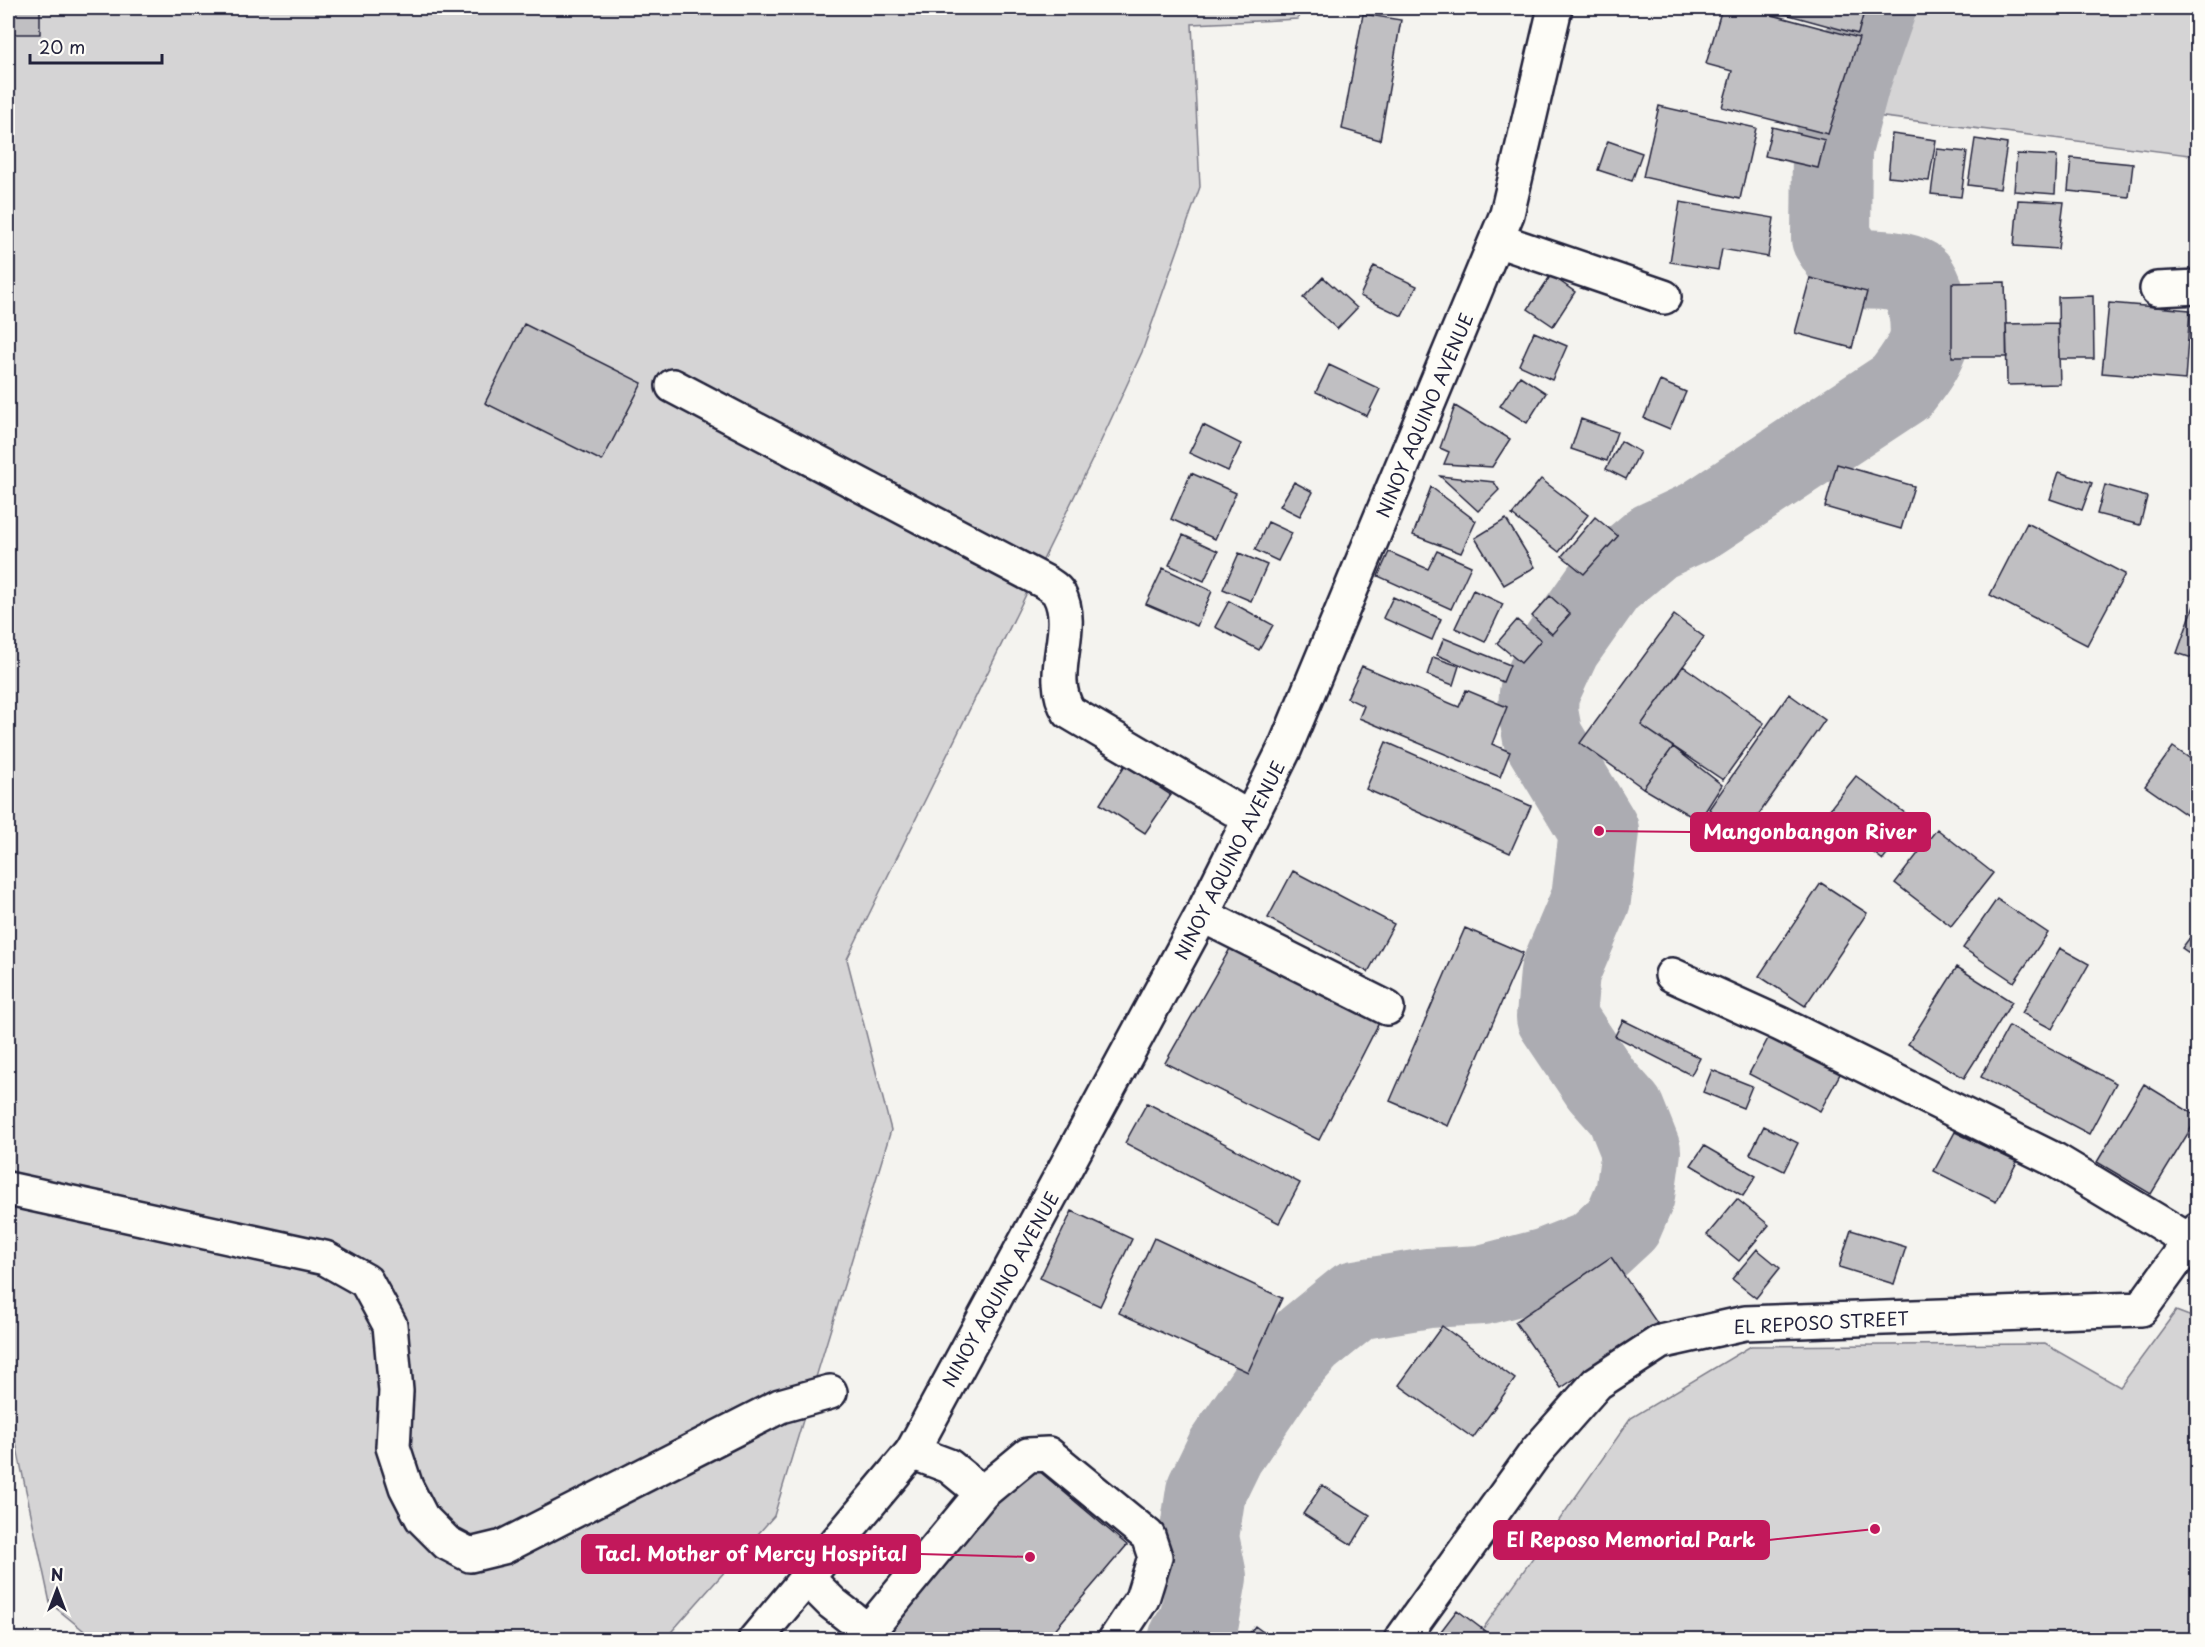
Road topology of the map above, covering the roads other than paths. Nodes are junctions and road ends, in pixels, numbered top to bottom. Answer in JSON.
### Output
{"nodes":[{"id":1,"x":1555,"y":8,"type":"edge"},
{"id":2,"x":1497,"y":240,"type":"junction"},
{"id":3,"x":2198,"y":287,"type":"edge"},
{"id":4,"x":2157,"y":289,"type":"dead end"},
{"id":5,"x":1664,"y":297,"type":"dead end"},
{"id":6,"x":673,"y":386,"type":"dead end"},
{"id":7,"x":1249,"y":818,"type":"junction"},
{"id":8,"x":1202,"y":915,"type":"junction"},
{"id":9,"x":1672,"y":975,"type":"dead end"},
{"id":10,"x":1387,"y":1008,"type":"dead end"},
{"id":11,"x":8,"y":1189,"type":"edge"},
{"id":12,"x":2194,"y":1235,"type":"edge"},
{"id":13,"x":830,"y":1392,"type":"dead end"},
{"id":14,"x":912,"y":1452,"type":"junction"},
{"id":15,"x":982,"y":1493,"type":"junction"},
{"id":16,"x":808,"y":1579,"type":"junction"},
{"id":17,"x":865,"y":1635,"type":"edge"},
{"id":18,"x":755,"y":1640,"type":"edge"},
{"id":19,"x":1115,"y":1640,"type":"edge"},
{"id":20,"x":1401,"y":1640,"type":"edge"}],
"edges":[{"from":1,"to":2,"type":"street","name":"NINOY AQUINO AVENUE"},
{"from":2,"to":5,"type":"street"},
{"from":2,"to":7,"type":"street","name":"NINOY AQUINO AVENUE"},
{"from":3,"to":4,"type":"street"},
{"from":6,"to":7,"type":"street"},
{"from":7,"to":8,"type":"street","name":"NINOY AQUINO AVENUE"},
{"from":8,"to":10,"type":"street"},
{"from":8,"to":14,"type":"street","name":"NINOY AQUINO AVENUE"},
{"from":9,"to":12,"type":"street"},
{"from":11,"to":13,"type":"street"},
{"from":12,"to":20,"type":"street","name":"EL REPOSO STREET"},
{"from":14,"to":15,"type":"street"},
{"from":14,"to":16,"type":"street","name":"NINOY AQUINO AVENUE"},
{"from":15,"to":17,"type":"street"},
{"from":15,"to":19,"type":"street"},
{"from":16,"to":17,"type":"street"},
{"from":16,"to":18,"type":"street","name":"NINOY AQUINO AVENUE"}]}
